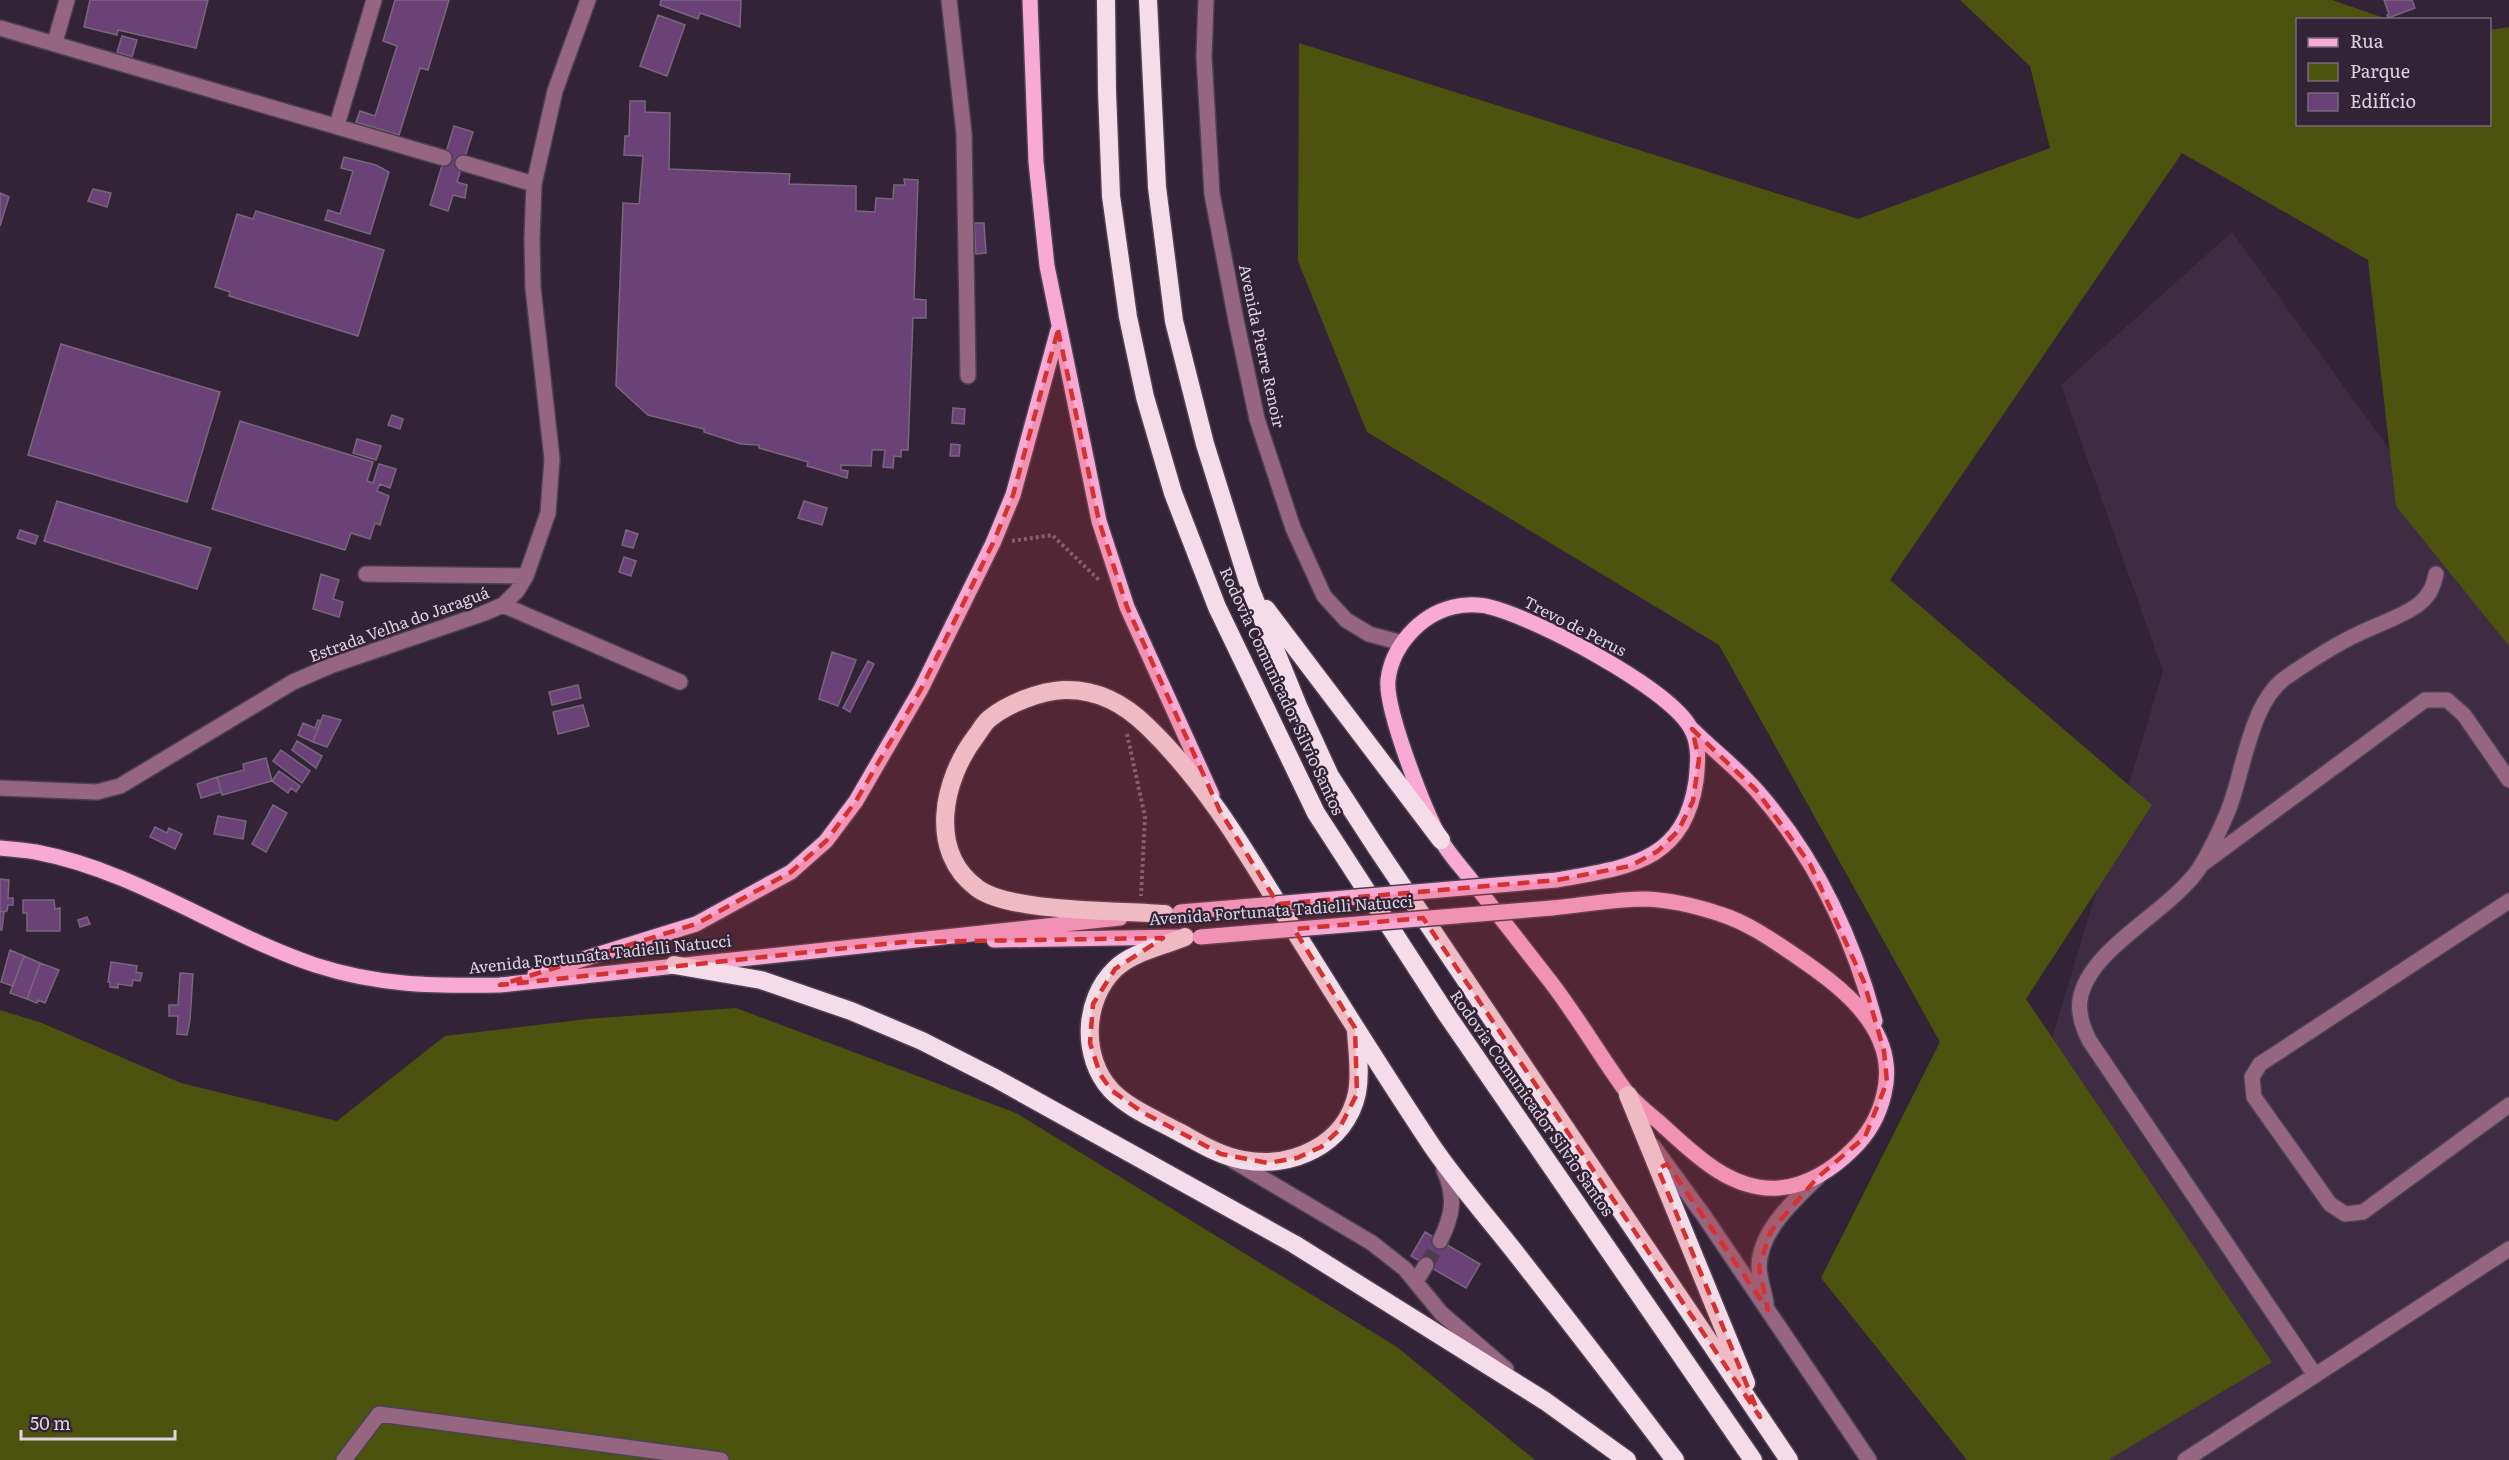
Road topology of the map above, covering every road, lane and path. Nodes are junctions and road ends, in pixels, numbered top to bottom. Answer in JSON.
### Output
{"nodes":[{"id":1,"x":67,"y":0,"type":"edge"},
{"id":2,"x":374,"y":0,"type":"edge"},
{"id":3,"x":588,"y":0,"type":"edge"},
{"id":4,"x":949,"y":0,"type":"edge"},
{"id":5,"x":1030,"y":0,"type":"edge"},
{"id":6,"x":1106,"y":0,"type":"edge"},
{"id":7,"x":1148,"y":0,"type":"edge"},
{"id":8,"x":1206,"y":0,"type":"edge"},
{"id":9,"x":0,"y":28,"type":"edge"},
{"id":10,"x":55,"y":42,"type":"junction"},
{"id":11,"x":336,"y":125,"type":"junction"},
{"id":12,"x":444,"y":158,"type":"dead end"},
{"id":13,"x":463,"y":163,"type":"dead end"},
{"id":14,"x":534,"y":184,"type":"junction"},
{"id":15,"x":1058,"y":330,"type":"junction"},
{"id":16,"x":968,"y":376,"type":"dead end"},
{"id":17,"x":993,"y":543,"type":"junction"},
{"id":18,"x":366,"y":574,"type":"dead end"},
{"id":19,"x":2436,"y":574,"type":"dead end"},
{"id":20,"x":526,"y":576,"type":"junction"},
{"id":21,"x":1102,"y":583,"type":"dead end"},
{"id":22,"x":1250,"y":588,"type":"junction"},
{"id":23,"x":503,"y":605,"type":"junction"},
{"id":24,"x":1402,"y":643,"type":"junction"},
{"id":25,"x":680,"y":682,"type":"dead end"},
{"id":26,"x":1120,"y":705,"type":"junction"},
{"id":27,"x":1692,"y":729,"type":"junction"},
{"id":28,"x":2509,"y":780,"type":"edge"},
{"id":29,"x":0,"y":788,"type":"edge"},
{"id":30,"x":1220,"y":811,"type":"junction"},
{"id":31,"x":1441,"y":840,"type":"junction"},
{"id":32,"x":0,"y":848,"type":"edge"},
{"id":33,"x":2202,"y":865,"type":"junction"},
{"id":34,"x":1557,"y":880,"type":"joint"},
{"id":35,"x":2509,"y":901,"type":"edge"},
{"id":36,"x":1141,"y":911,"type":"junction"},
{"id":37,"x":1172,"y":913,"type":"junction"},
{"id":38,"x":1193,"y":937,"type":"junction"},
{"id":39,"x":904,"y":942,"type":"junction"},
{"id":40,"x":674,"y":965,"type":"junction"},
{"id":41,"x":500,"y":985,"type":"junction"},
{"id":42,"x":1355,"y":1028,"type":"junction"},
{"id":43,"x":1877,"y":1030,"type":"junction"},
{"id":44,"x":1628,"y":1095,"type":"junction"},
{"id":45,"x":2509,"y":1105,"type":"edge"},
{"id":46,"x":1644,"y":1134,"type":"junction"},
{"id":47,"x":1435,"y":1150,"type":"junction"},
{"id":48,"x":1221,"y":1154,"type":"junction"},
{"id":49,"x":1818,"y":1176,"type":"junction"},
{"id":50,"x":1440,"y":1241,"type":"tunnel mouth"},
{"id":51,"x":2509,"y":1249,"type":"edge"},
{"id":52,"x":1426,"y":1265,"type":"tunnel mouth"},
{"id":53,"x":1416,"y":1281,"type":"junction"},
{"id":54,"x":1768,"y":1310,"type":"junction"},
{"id":55,"x":2315,"y":1375,"type":"junction"},
{"id":56,"x":1545,"y":1401,"type":"junction"},
{"id":57,"x":1760,"y":1418,"type":"junction"},
{"id":58,"x":344,"y":1460,"type":"edge"},
{"id":59,"x":722,"y":1460,"type":"edge"},
{"id":60,"x":1627,"y":1460,"type":"edge"},
{"id":61,"x":1675,"y":1460,"type":"edge"},
{"id":62,"x":1753,"y":1460,"type":"edge"},
{"id":63,"x":1789,"y":1460,"type":"edge"},
{"id":64,"x":1869,"y":1460,"type":"edge"},
{"id":65,"x":2185,"y":1460,"type":"edge"}],
"edges":[{"from":1,"to":10,"type":"street"},
{"from":2,"to":11,"type":"street"},
{"from":3,"to":14,"type":"street","name":"Estrada Velha do Jaraguá"},
{"from":4,"to":16,"type":"street"},
{"from":5,"to":15,"type":"main road"},
{"from":6,"to":62,"type":"highway","name":"Rodovia Comunicador Silvio Santos"},
{"from":7,"to":22,"type":"highway","name":"Rodovia Comunicador Silvio Santos"},
{"from":8,"to":24,"type":"street","name":"Avenida Pierre Renoir"},
{"from":9,"to":10,"type":"street"},
{"from":10,"to":11,"type":"street"},
{"from":11,"to":12,"type":"street"},
{"from":13,"to":14,"type":"street"},
{"from":14,"to":20,"type":"street","name":"Estrada Velha do Jaraguá"},
{"from":15,"to":17,"type":"main road"},
{"from":15,"to":30,"type":"main road"},
{"from":17,"to":21,"type":"path"},
{"from":17,"to":41,"type":"main road"},
{"from":18,"to":20,"type":"street"},
{"from":19,"to":33,"type":"street"},
{"from":20,"to":23,"type":"street","name":"Estrada Velha do Jaraguá"},
{"from":22,"to":31,"type":"highway"},
{"from":22,"to":57,"type":"highway","name":"Rodovia Comunicador Silvio Santos"},
{"from":23,"to":25,"type":"street"},
{"from":23,"to":29,"type":"street","name":"Estrada Velha do Jaraguá"},
{"from":24,"to":27,"type":"main road","name":"Trevo de Perus"},
{"from":24,"to":31,"type":"main road","name":"Trevo de Perus"},
{"from":26,"to":30,"type":"highway"},
{"from":26,"to":36,"type":"path"},
{"from":26,"to":36,"type":"highway"},
{"from":27,"to":34,"type":"main road","name":"Trevo de Perus"},
{"from":27,"to":43,"type":"main road"},
{"from":28,"to":33,"type":"street"},
{"from":30,"to":42,"type":"highway"},
{"from":31,"to":44,"type":"main road","name":"Trevo de Perus"},
{"from":32,"to":41,"type":"main road","name":"Avenida Fortunata Tadielli Natucci"},
{"from":33,"to":55,"type":"street"},
{"from":34,"to":37,"type":"main road","name":"Avenida Fortunata Tadielli Natucci","bridge":true},
{"from":35,"to":45,"type":"street"},
{"from":36,"to":37,"type":"highway"},
{"from":37,"to":39,"type":"main road","name":"Avenida Fortunata Tadielli Natucci"},
{"from":38,"to":39,"type":"main road","name":"Avenida Fortunata Tadielli Natucci"},
{"from":38,"to":43,"type":"main road","name":"Avenida Fortunata Tadielli Natucci","bridge":true},
{"from":38,"to":48,"type":"highway"},
{"from":39,"to":40,"type":"main road","name":"Avenida Fortunata Tadielli Natucci"},
{"from":40,"to":41,"type":"main road","name":"Avenida Fortunata Tadielli Natucci"},
{"from":40,"to":56,"type":"highway"},
{"from":42,"to":47,"type":"highway"},
{"from":42,"to":48,"type":"highway"},
{"from":43,"to":49,"type":"main road"},
{"from":44,"to":46,"type":"highway"},
{"from":44,"to":49,"type":"main road"},
{"from":46,"to":54,"type":"street"},
{"from":46,"to":57,"type":"highway"},
{"from":47,"to":50,"type":"street"},
{"from":47,"to":61,"type":"highway"},
{"from":48,"to":53,"type":"street"},
{"from":49,"to":54,"type":"street"},
{"from":51,"to":55,"type":"street"},
{"from":52,"to":53,"type":"street"},
{"from":53,"to":56,"type":"street"},
{"from":54,"to":64,"type":"street"},
{"from":55,"to":65,"type":"street"},
{"from":56,"to":60,"type":"highway"},
{"from":57,"to":63,"type":"highway","name":"Rodovia Comunicador Silvio Santos"},
{"from":58,"to":59,"type":"street"}]}
